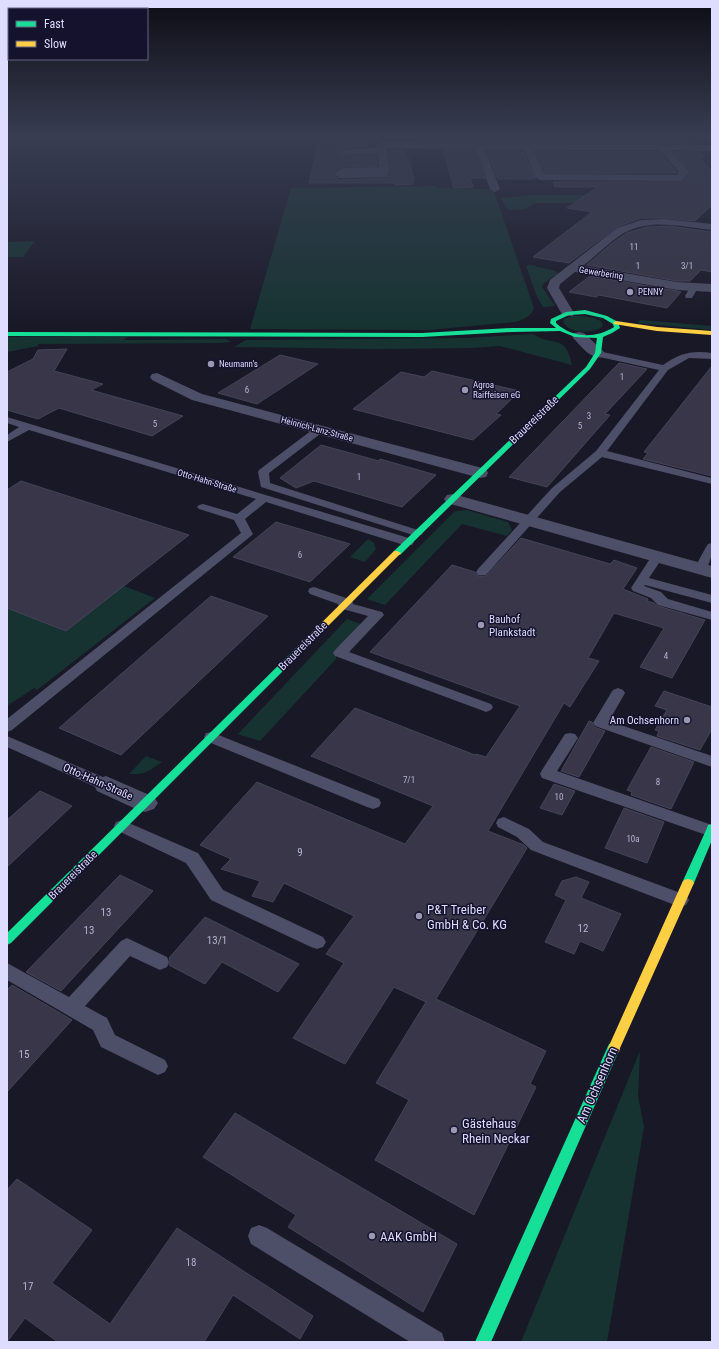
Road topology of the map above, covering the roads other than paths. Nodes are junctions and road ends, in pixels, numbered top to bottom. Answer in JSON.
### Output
{"nodes":[{"id":1,"x":712,"y":227,"type":"edge"},
{"id":2,"x":572,"y":268,"type":"junction"},
{"id":3,"x":712,"y":288,"type":"edge"},
{"id":4,"x":557,"y":295,"type":"junction"},
{"id":5,"x":585,"y":312,"type":"junction"},
{"id":6,"x":568,"y":313,"type":"junction"},
{"id":7,"x":553,"y":323,"type":"junction"},
{"id":8,"x":615,"y":327,"type":"junction"},
{"id":9,"x":512,"y":330,"type":"junction"},
{"id":10,"x":559,"y":330,"type":"junction"},
{"id":11,"x":712,"y":333,"type":"edge"},
{"id":12,"x":7,"y":334,"type":"edge"},
{"id":13,"x":580,"y":336,"type":"junction"},
{"id":14,"x":600,"y":336,"type":"junction"},
{"id":15,"x":598,"y":354,"type":"junction"},
{"id":16,"x":712,"y":356,"type":"edge"},
{"id":17,"x":665,"y":368,"type":"junction"},
{"id":18,"x":157,"y":377,"type":"dead end"},
{"id":19,"x":7,"y":420,"type":"edge"},
{"id":20,"x":28,"y":426,"type":"junction"},
{"id":21,"x":320,"y":429,"type":"junction"},
{"id":22,"x":7,"y":438,"type":"edge"},
{"id":23,"x":600,"y":453,"type":"junction"},
{"id":24,"x":480,"y":473,"type":"junction"},
{"id":25,"x":712,"y":481,"type":"edge"},
{"id":26,"x":264,"y":498,"type":"junction"},
{"id":27,"x":454,"y":499,"type":"junction"},
{"id":28,"x":203,"y":507,"type":"dead end"},
{"id":29,"x":239,"y":518,"type":"junction"},
{"id":30,"x":529,"y":521,"type":"junction"},
{"id":31,"x":417,"y":533,"type":"junction"},
{"id":32,"x":408,"y":542,"type":"junction"},
{"id":33,"x":712,"y":546,"type":"edge"},
{"id":34,"x":657,"y":557,"type":"junction"},
{"id":35,"x":706,"y":571,"type":"edge"},
{"id":36,"x":482,"y":572,"type":"dead end"},
{"id":37,"x":642,"y":580,"type":"junction"},
{"id":38,"x":314,"y":592,"type":"dead end"},
{"id":39,"x":712,"y":599,"type":"edge"},
{"id":40,"x":345,"y":604,"type":"junction"},
{"id":41,"x":712,"y":616,"type":"edge"},
{"id":42,"x":618,"y":693,"type":"dead end"},
{"id":43,"x":486,"y":707,"type":"dead end"},
{"id":44,"x":7,"y":727,"type":"edge"},
{"id":45,"x":211,"y":737,"type":"junction"},
{"id":46,"x":570,"y":738,"type":"dead end"},
{"id":47,"x":7,"y":741,"type":"edge"},
{"id":48,"x":712,"y":762,"type":"edge"},
{"id":49,"x":106,"y":785,"type":"joint"},
{"id":50,"x":145,"y":803,"type":"junction"},
{"id":51,"x":373,"y":803,"type":"dead end"},
{"id":52,"x":504,"y":823,"type":"dead end"},
{"id":53,"x":122,"y":826,"type":"junction"},
{"id":54,"x":711,"y":829,"type":"edge"},
{"id":55,"x":680,"y":900,"type":"junction"},
{"id":56,"x":7,"y":940,"type":"edge"},
{"id":57,"x":317,"y":942,"type":"dead end"},
{"id":58,"x":160,"y":962,"type":"dead end"},
{"id":59,"x":7,"y":971,"type":"edge"},
{"id":60,"x":72,"y":1007,"type":"junction"},
{"id":61,"x":158,"y":1066,"type":"dead end"},
{"id":62,"x":260,"y":1236,"type":"dead end"},
{"id":63,"x":433,"y":1342,"type":"edge"},
{"id":64,"x":482,"y":1342,"type":"edge"}],
"edges":[{"from":1,"to":2,"type":"street","name":"Gewerbering"},
{"from":2,"to":3,"type":"street","name":"Gewerbering"},
{"from":2,"to":4,"type":"street"},
{"from":4,"to":5,"type":"street"},
{"from":4,"to":6,"type":"street"},
{"from":5,"to":6,"type":"street"},
{"from":5,"to":8,"type":"street"},
{"from":6,"to":7,"type":"street"},
{"from":7,"to":9,"type":"street"},
{"from":7,"to":10,"type":"street"},
{"from":8,"to":11,"type":"street"},
{"from":8,"to":14,"type":"street"},
{"from":9,"to":10,"type":"street"},
{"from":9,"to":12,"type":"street"},
{"from":10,"to":13,"type":"street"},
{"from":13,"to":14,"type":"street"},
{"from":13,"to":15,"type":"street"},
{"from":14,"to":15,"type":"street"},
{"from":15,"to":17,"type":"lane"},
{"from":15,"to":24,"type":"street","name":"Brauereistraße"},
{"from":16,"to":17,"type":"lane"},
{"from":17,"to":23,"type":"lane"},
{"from":18,"to":21,"type":"street","name":"Heinrich-Lanz-Straße"},
{"from":19,"to":20,"type":"lane","name":"Otto-Hahn-Straße"},
{"from":20,"to":22,"type":"lane"},
{"from":20,"to":26,"type":"lane","name":"Otto-Hahn-Straße"},
{"from":21,"to":24,"type":"street","name":"Heinrich-Lanz-Straße"},
{"from":21,"to":31,"type":"lane"},
{"from":23,"to":25,"type":"lane"},
{"from":23,"to":30,"type":"lane"},
{"from":24,"to":27,"type":"street","name":"Brauereistraße"},
{"from":26,"to":29,"type":"lane"},
{"from":26,"to":32,"type":"lane","name":"Otto-Hahn-Straße"},
{"from":27,"to":30,"type":"street"},
{"from":27,"to":31,"type":"street","name":"Brauereistraße"},
{"from":28,"to":29,"type":"lane"},
{"from":29,"to":44,"type":"lane"},
{"from":30,"to":34,"type":"street"},
{"from":30,"to":36,"type":"lane"},
{"from":31,"to":32,"type":"street","name":"Brauereistraße"},
{"from":32,"to":40,"type":"street","name":"Brauereistraße"},
{"from":33,"to":35,"type":"lane"},
{"from":34,"to":35,"type":"street"},
{"from":34,"to":37,"type":"lane"},
{"from":37,"to":39,"type":"lane"},
{"from":37,"to":41,"type":"lane"},
{"from":38,"to":40,"type":"lane"},
{"from":40,"to":43,"type":"lane"},
{"from":40,"to":45,"type":"street","name":"Brauereistraße"},
{"from":42,"to":48,"type":"lane"},
{"from":45,"to":50,"type":"street","name":"Brauereistraße"},
{"from":45,"to":51,"type":"lane"},
{"from":46,"to":54,"type":"lane"},
{"from":47,"to":49,"type":"lane","name":"Otto-Hahn-Straße"},
{"from":49,"to":50,"type":"street","name":"Otto-Hahn-Straße"},
{"from":50,"to":53,"type":"street","name":"Brauereistraße"},
{"from":52,"to":55,"type":"lane"},
{"from":53,"to":56,"type":"street","name":"Brauereistraße"},
{"from":53,"to":57,"type":"lane"},
{"from":54,"to":55,"type":"street","name":"Am Ochsenhorn"},
{"from":55,"to":64,"type":"street","name":"Am Ochsenhorn"},
{"from":58,"to":60,"type":"lane"},
{"from":59,"to":60,"type":"lane"},
{"from":60,"to":61,"type":"lane"},
{"from":62,"to":63,"type":"lane"}]}
